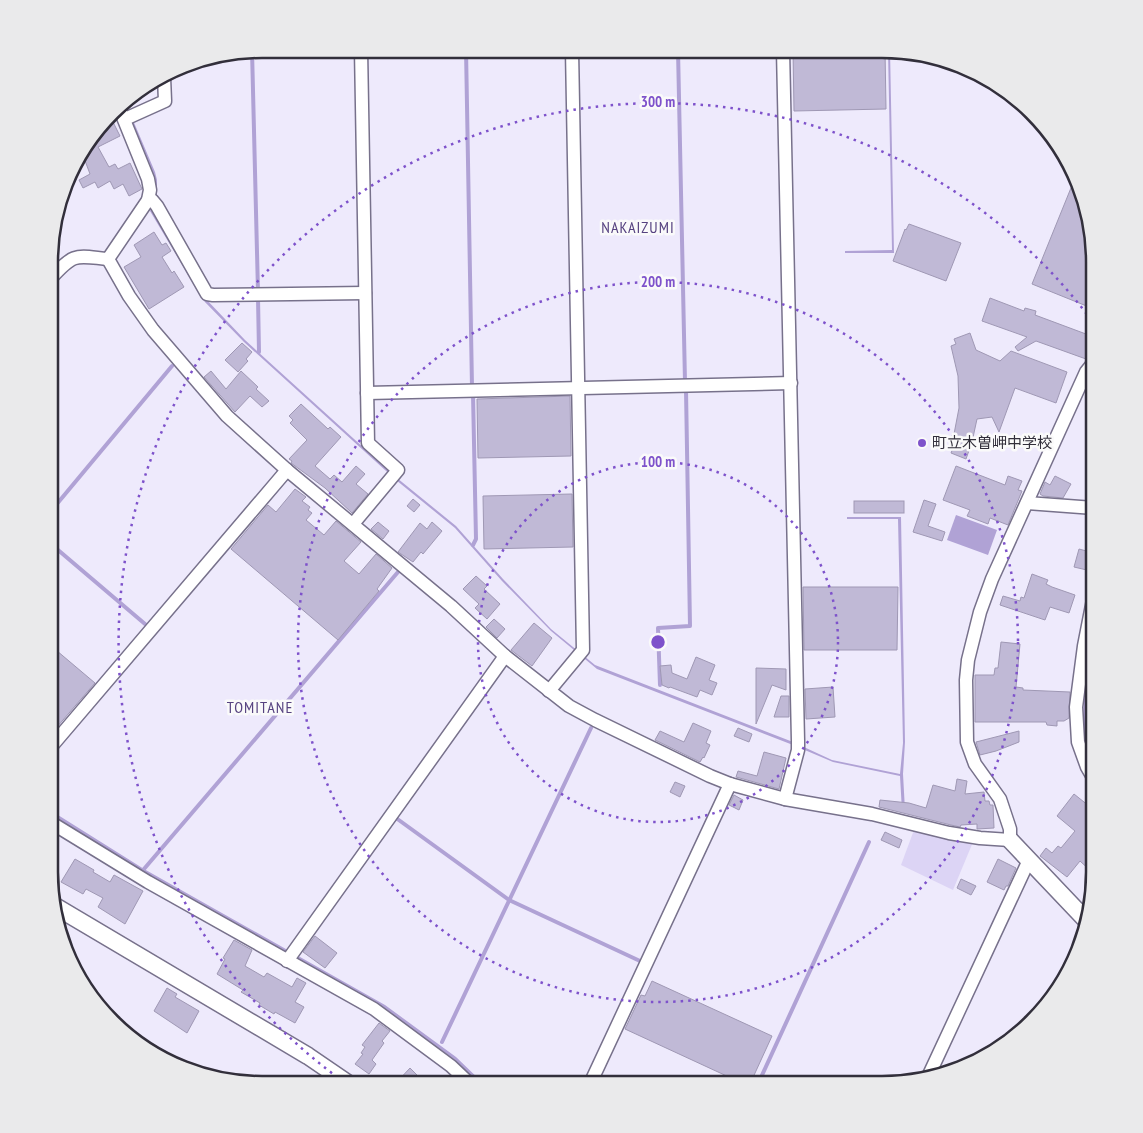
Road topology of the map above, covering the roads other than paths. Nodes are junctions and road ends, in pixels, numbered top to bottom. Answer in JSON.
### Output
{"nodes":[{"id":1,"x":361,"y":58,"type":"edge"},
{"id":2,"x":572,"y":58,"type":"edge"},
{"id":3,"x":783,"y":58,"type":"edge"},
{"id":4,"x":164,"y":82,"type":"edge"},
{"id":5,"x":123,"y":111,"type":"edge"},
{"id":6,"x":129,"y":118,"type":"junction"},
{"id":7,"x":152,"y":202,"type":"junction"},
{"id":8,"x":108,"y":259,"type":"junction"},
{"id":9,"x":58,"y":270,"type":"edge"},
{"id":10,"x":365,"y":293,"type":"junction"},
{"id":11,"x":1086,"y":372,"type":"edge"},
{"id":12,"x":791,"y":383,"type":"junction"},
{"id":13,"x":579,"y":388,"type":"junction"},
{"id":14,"x":366,"y":394,"type":"junction"},
{"id":15,"x":287,"y":470,"type":"junction"},
{"id":16,"x":1027,"y":503,"type":"junction"},
{"id":17,"x":1086,"y":507,"type":"edge"},
{"id":18,"x":353,"y":524,"type":"junction"},
{"id":19,"x":1086,"y":636,"type":"edge"},
{"id":20,"x":505,"y":656,"type":"junction"},
{"id":21,"x":549,"y":691,"type":"junction"},
{"id":22,"x":58,"y":739,"type":"edge"},
{"id":23,"x":1086,"y":764,"type":"edge"},
{"id":24,"x":730,"y":784,"type":"junction"},
{"id":25,"x":785,"y":799,"type":"junction"},
{"id":26,"x":58,"y":827,"type":"edge"},
{"id":27,"x":1010,"y":840,"type":"junction"},
{"id":28,"x":1029,"y":860,"type":"junction"},
{"id":29,"x":61,"y":910,"type":"edge"},
{"id":30,"x":1081,"y":915,"type":"edge"},
{"id":31,"x":290,"y":956,"type":"junction"},
{"id":32,"x":931,"y":1070,"type":"edge"},
{"id":33,"x":337,"y":1076,"type":"edge"},
{"id":34,"x":461,"y":1076,"type":"edge"},
{"id":35,"x":594,"y":1076,"type":"edge"}],
"edges":[{"from":1,"to":10,"type":"street"},
{"from":2,"to":13,"type":"street"},
{"from":3,"to":12,"type":"street"},
{"from":4,"to":6,"type":"street"},
{"from":5,"to":6,"type":"street"},
{"from":6,"to":7,"type":"street"},
{"from":7,"to":8,"type":"street"},
{"from":7,"to":10,"type":"street"},
{"from":8,"to":9,"type":"street"},
{"from":8,"to":15,"type":"street"},
{"from":10,"to":14,"type":"street"},
{"from":11,"to":16,"type":"street"},
{"from":12,"to":13,"type":"street"},
{"from":12,"to":25,"type":"street"},
{"from":13,"to":14,"type":"street"},
{"from":13,"to":21,"type":"street"},
{"from":14,"to":18,"type":"street"},
{"from":15,"to":18,"type":"street"},
{"from":15,"to":22,"type":"street"},
{"from":16,"to":17,"type":"street"},
{"from":16,"to":27,"type":"street"},
{"from":18,"to":20,"type":"street"},
{"from":19,"to":23,"type":"street"},
{"from":20,"to":21,"type":"street"},
{"from":20,"to":31,"type":"street"},
{"from":21,"to":24,"type":"street"},
{"from":24,"to":25,"type":"street"},
{"from":24,"to":35,"type":"street"},
{"from":25,"to":27,"type":"street"},
{"from":26,"to":31,"type":"street"},
{"from":27,"to":28,"type":"street"},
{"from":28,"to":30,"type":"street"},
{"from":28,"to":32,"type":"street"},
{"from":29,"to":33,"type":"street"},
{"from":31,"to":34,"type":"street"}]}
